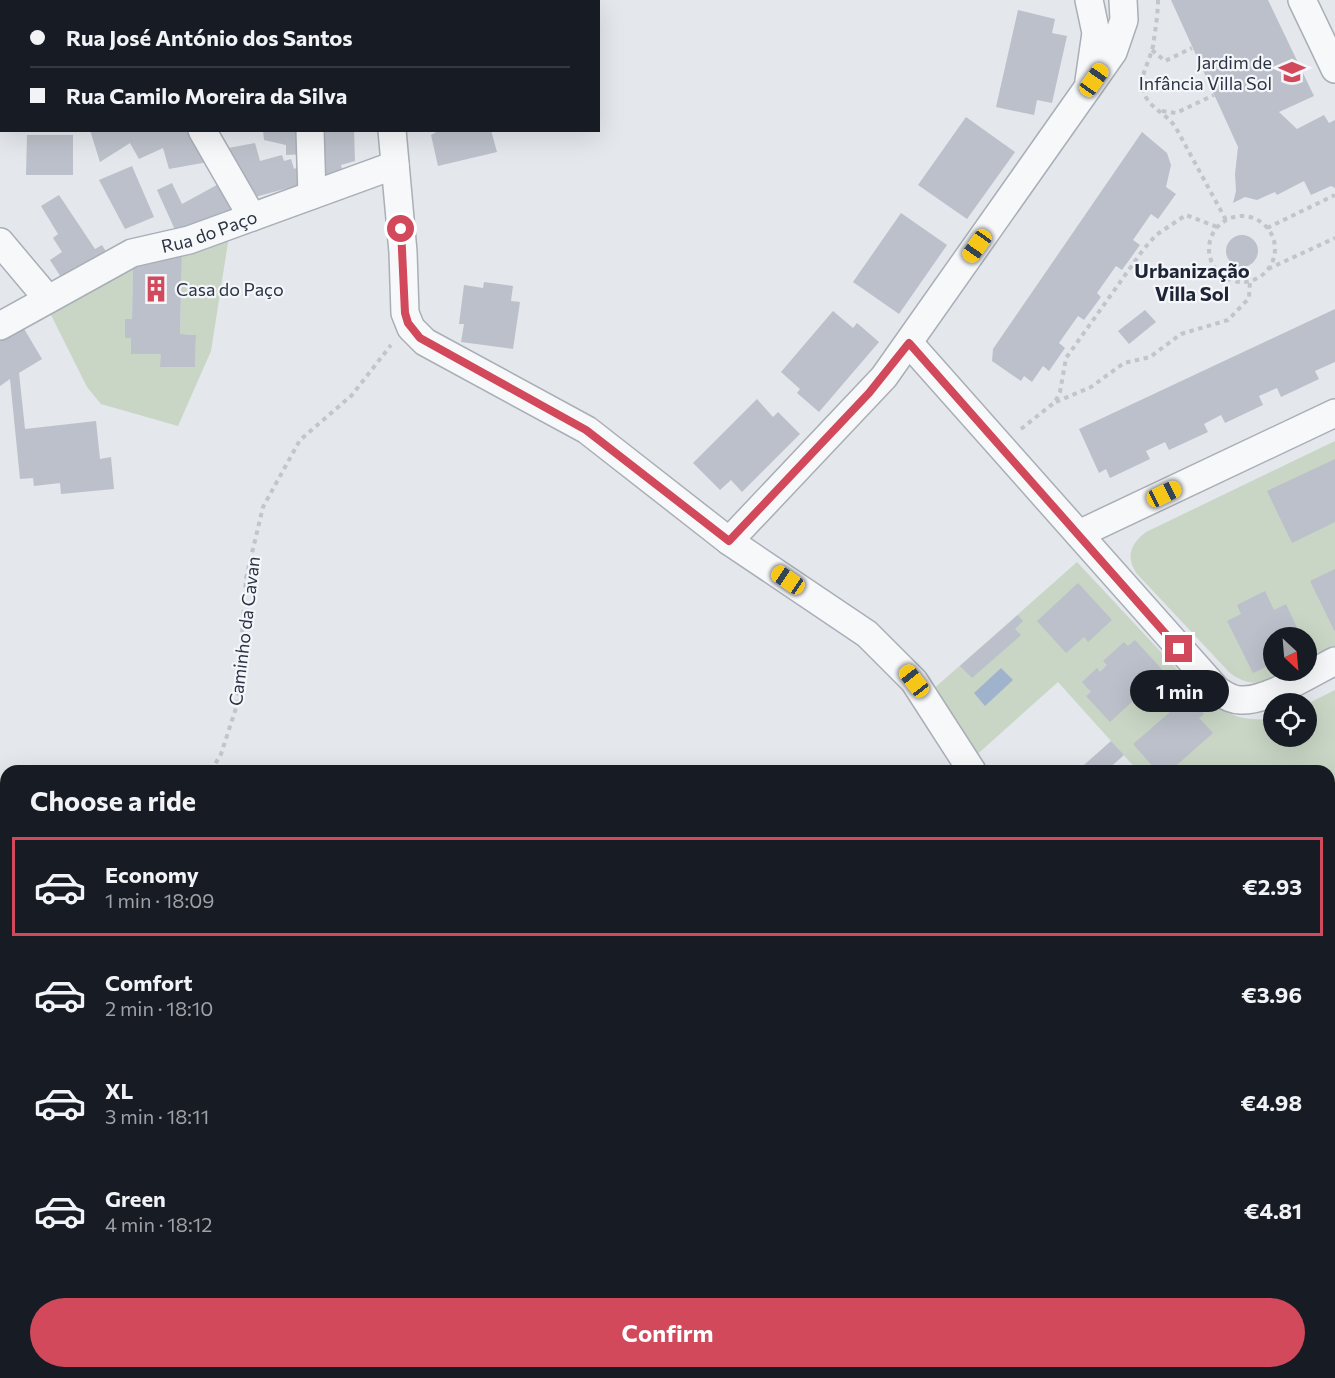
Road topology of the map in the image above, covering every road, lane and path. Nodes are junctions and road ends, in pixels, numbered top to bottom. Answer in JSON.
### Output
{"nodes":[{"id":1,"x":1089,"y":0,"type":"edge"},
{"id":2,"x":1123,"y":0,"type":"edge"},
{"id":3,"x":1158,"y":0,"type":"edge"},
{"id":4,"x":1302,"y":0,"type":"edge"},
{"id":5,"x":1192,"y":48,"type":"dead end"},
{"id":6,"x":1151,"y":50,"type":"junction"},
{"id":7,"x":1335,"y":69,"type":"edge"},
{"id":8,"x":1087,"y":91,"type":"junction"},
{"id":9,"x":1214,"y":94,"type":"dead end"},
{"id":10,"x":1162,"y":111,"type":"junction"},
{"id":11,"x":203,"y":132,"type":"edge"},
{"id":12,"x":309,"y":132,"type":"edge"},
{"id":13,"x":392,"y":132,"type":"edge"},
{"id":14,"x":395,"y":165,"type":"junction"},
{"id":15,"x":312,"y":195,"type":"junction"},
{"id":16,"x":1335,"y":195,"type":"edge"},
{"id":17,"x":252,"y":217,"type":"junction"},
{"id":18,"x":1226,"y":220,"type":"junction"},
{"id":19,"x":1217,"y":227,"type":"junction"},
{"id":20,"x":1267,"y":228,"type":"junction"},
{"id":21,"x":1335,"y":238,"type":"edge"},
{"id":22,"x":0,"y":242,"type":"edge"},
{"id":23,"x":1268,"y":269,"type":"junction"},
{"id":24,"x":1250,"y":281,"type":"junction"},
{"id":25,"x":48,"y":299,"type":"junction"},
{"id":26,"x":408,"y":323,"type":"junction"},
{"id":27,"x":0,"y":326,"type":"edge"},
{"id":28,"x":909,"y":343,"type":"junction"},
{"id":29,"x":1053,"y":404,"type":"junction"},
{"id":30,"x":1335,"y":413,"type":"edge"},
{"id":31,"x":1000,"y":445,"type":"junction"},
{"id":32,"x":1079,"y":534,"type":"junction"},
{"id":33,"x":729,"y":541,"type":"junction"},
{"id":34,"x":1335,"y":661,"type":"edge"},
{"id":35,"x":215,"y":765,"type":"edge"},
{"id":36,"x":968,"y":765,"type":"edge"}],
"edges":[{"from":1,"to":8,"type":"street"},
{"from":2,"to":8,"type":"street"},
{"from":3,"to":6,"type":"path"},
{"from":4,"to":7,"type":"street"},
{"from":5,"to":6,"type":"path"},
{"from":6,"to":10,"type":"path"},
{"from":8,"to":28,"type":"street"},
{"from":9,"to":10,"type":"path"},
{"from":10,"to":18,"type":"path"},
{"from":11,"to":17,"type":"street"},
{"from":12,"to":15,"type":"street"},
{"from":13,"to":14,"type":"street"},
{"from":14,"to":15,"type":"street","name":"Rua do Paço"},
{"from":14,"to":26,"type":"street"},
{"from":15,"to":17,"type":"street","name":"Rua do Paço"},
{"from":16,"to":20,"type":"path"},
{"from":17,"to":25,"type":"street","name":"Rua do Paço"},
{"from":18,"to":19,"type":"path"},
{"from":18,"to":20,"type":"path"},
{"from":19,"to":24,"type":"path"},
{"from":19,"to":29,"type":"path"},
{"from":20,"to":23,"type":"path"},
{"from":21,"to":23,"type":"path"},
{"from":22,"to":25,"type":"street"},
{"from":23,"to":24,"type":"path"},
{"from":24,"to":29,"type":"path"},
{"from":25,"to":27,"type":"street","name":"Rua do Paço"},
{"from":26,"to":33,"type":"street"},
{"from":26,"to":35,"type":"path","name":"Caminho da Cavan"},
{"from":28,"to":31,"type":"street"},
{"from":28,"to":33,"type":"street"},
{"from":29,"to":31,"type":"path"},
{"from":30,"to":32,"type":"street"},
{"from":31,"to":32,"type":"street"},
{"from":32,"to":34,"type":"street"},
{"from":33,"to":36,"type":"street"}]}
